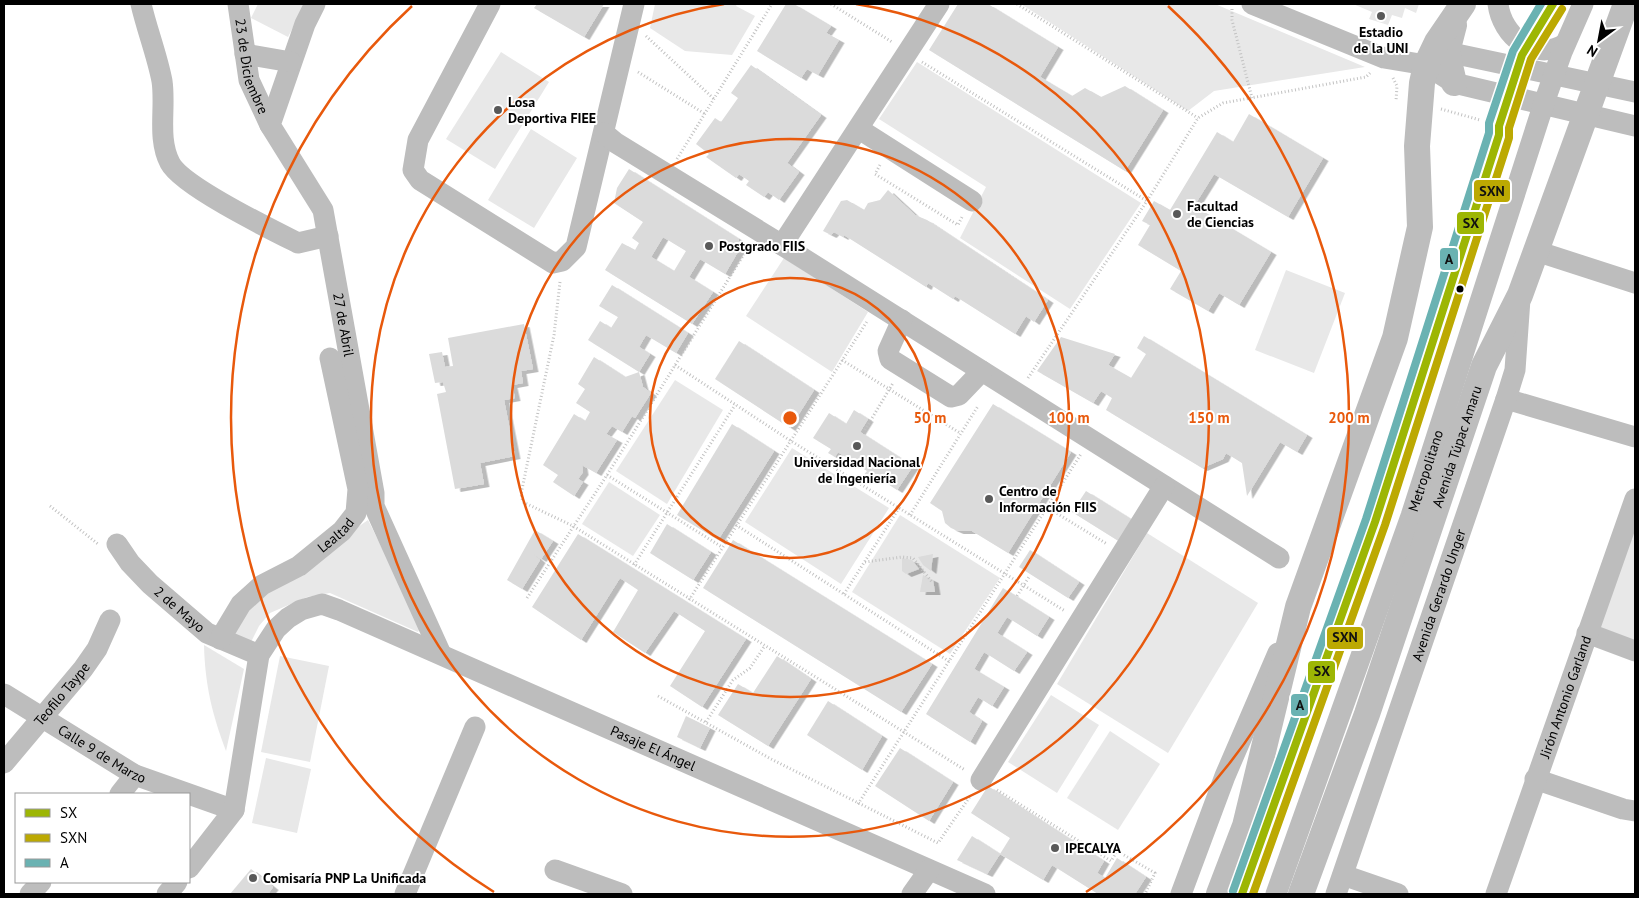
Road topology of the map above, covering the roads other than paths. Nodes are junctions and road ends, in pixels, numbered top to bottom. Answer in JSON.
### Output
{"nodes":[{"id":1,"x":141,"y":4,"type":"edge"},
{"id":2,"x":238,"y":4,"type":"edge"},
{"id":3,"x":315,"y":4,"type":"edge"},
{"id":4,"x":490,"y":4,"type":"edge"},
{"id":5,"x":634,"y":4,"type":"edge"},
{"id":6,"x":939,"y":4,"type":"edge"},
{"id":7,"x":1252,"y":4,"type":"edge"},
{"id":8,"x":1498,"y":4,"type":"edge"},
{"id":9,"x":1554,"y":4,"type":"edge"},
{"id":10,"x":1583,"y":4,"type":"edge"},
{"id":11,"x":1626,"y":4,"type":"edge"},
{"id":12,"x":1462,"y":5,"type":"edge"},
{"id":13,"x":1565,"y":44,"type":"junction"},
{"id":14,"x":1527,"y":46,"type":"junction"},
{"id":15,"x":245,"y":54,"type":"junction"},
{"id":16,"x":1437,"y":58,"type":"junction"},
{"id":17,"x":291,"y":62,"type":"junction"},
{"id":18,"x":1518,"y":66,"type":"junction"},
{"id":19,"x":1555,"y":75,"type":"junction"},
{"id":20,"x":1454,"y":83,"type":"joint"},
{"id":21,"x":1596,"y":84,"type":"junction"},
{"id":22,"x":1635,"y":92,"type":"edge"},
{"id":23,"x":1509,"y":95,"type":"junction"},
{"id":24,"x":1544,"y":103,"type":"junction"},
{"id":25,"x":1585,"y":113,"type":"junction"},
{"id":26,"x":270,"y":126,"type":"junction"},
{"id":27,"x":1635,"y":126,"type":"edge"},
{"id":28,"x":859,"y":130,"type":"junction"},
{"id":29,"x":604,"y":132,"type":"junction"},
{"id":30,"x":972,"y":201,"type":"road end"},
{"id":31,"x":328,"y":236,"type":"junction"},
{"id":32,"x":782,"y":244,"type":"junction"},
{"id":33,"x":1536,"y":250,"type":"junction"},
{"id":34,"x":1635,"y":284,"type":"edge"},
{"id":35,"x":1521,"y":292,"type":"junction"},
{"id":36,"x":902,"y":320,"type":"junction"},
{"id":37,"x":330,"y":358,"type":"dead end"},
{"id":38,"x":988,"y":376,"type":"junction"},
{"id":39,"x":1506,"y":398,"type":"junction"},
{"id":40,"x":1635,"y":438,"type":"edge"},
{"id":41,"x":1164,"y":486,"type":"junction"},
{"id":42,"x":1635,"y":499,"type":"edge"},
{"id":43,"x":117,"y":544,"type":"road end"},
{"id":44,"x":1279,"y":558,"type":"dead end"},
{"id":45,"x":1298,"y":607,"type":"junction"},
{"id":46,"x":110,"y":620,"type":"dead end"},
{"id":47,"x":1587,"y":633,"type":"junction"},
{"id":48,"x":220,"y":639,"type":"junction"},
{"id":49,"x":1635,"y":651,"type":"edge"},
{"id":50,"x":441,"y":654,"type":"junction"},
{"id":51,"x":259,"y":655,"type":"junction"},
{"id":52,"x":4,"y":694,"type":"edge"},
{"id":53,"x":41,"y":717,"type":"junction"},
{"id":54,"x":475,"y":727,"type":"dead end"},
{"id":55,"x":4,"y":762,"type":"edge"},
{"id":56,"x":135,"y":775,"type":"junction"},
{"id":57,"x":1535,"y":779,"type":"junction"},
{"id":58,"x":981,"y":780,"type":"road end"},
{"id":59,"x":121,"y":793,"type":"edge"},
{"id":60,"x":186,"y":793,"type":"edge"},
{"id":61,"x":190,"y":794,"type":"edge"},
{"id":62,"x":234,"y":810,"type":"junction"},
{"id":63,"x":1635,"y":811,"type":"edge"},
{"id":64,"x":190,"y":867,"type":"edge"},
{"id":65,"x":554,"y":870,"type":"dead end"},
{"id":66,"x":929,"y":870,"type":"junction"},
{"id":67,"x":40,"y":883,"type":"edge"},
{"id":68,"x":176,"y":883,"type":"edge"},
{"id":69,"x":1340,"y":884,"type":"edge"},
{"id":70,"x":30,"y":894,"type":"edge"},
{"id":71,"x":167,"y":894,"type":"edge"},
{"id":72,"x":405,"y":894,"type":"edge"},
{"id":73,"x":622,"y":894,"type":"edge"},
{"id":74,"x":912,"y":894,"type":"edge"},
{"id":75,"x":985,"y":894,"type":"edge"},
{"id":76,"x":1181,"y":894,"type":"edge"},
{"id":77,"x":1219,"y":894,"type":"edge"},
{"id":78,"x":1242,"y":894,"type":"edge"},
{"id":79,"x":1276,"y":894,"type":"edge"},
{"id":80,"x":1301,"y":894,"type":"edge"},
{"id":81,"x":1398,"y":894,"type":"edge"},
{"id":82,"x":1496,"y":894,"type":"edge"}],
"edges":[{"from":1,"to":31,"type":"street"},
{"from":2,"to":15,"type":"street","name":"23 de Diciembre"},
{"from":3,"to":17,"type":"street"},
{"from":4,"to":29,"type":"street"},
{"from":5,"to":29,"type":"street"},
{"from":6,"to":28,"type":"street"},
{"from":7,"to":16,"type":"street"},
{"from":8,"to":14,"type":"street"},
{"from":9,"to":14,"type":"street"},
{"from":10,"to":13,"type":"street","name":"Metropolitano"},
{"from":11,"to":21,"type":"main road","name":"Avenida Túpac Amaru"},
{"from":12,"to":16,"type":"main road"},
{"from":13,"to":14,"type":"street"},
{"from":13,"to":19,"type":"street","name":"Metropolitano"},
{"from":14,"to":18,"type":"street"},
{"from":15,"to":17,"type":"street"},
{"from":15,"to":26,"type":"street","name":"23 de Diciembre"},
{"from":16,"to":18,"type":"street"},
{"from":16,"to":20,"type":"main road"},
{"from":16,"to":45,"type":"main road"},
{"from":17,"to":26,"type":"street"},
{"from":18,"to":19,"type":"street"},
{"from":18,"to":23,"type":"street"},
{"from":19,"to":21,"type":"street"},
{"from":19,"to":24,"type":"street","name":"Metropolitano"},
{"from":20,"to":23,"type":"street"},
{"from":21,"to":22,"type":"street"},
{"from":21,"to":25,"type":"main road","name":"Avenida Túpac Amaru"},
{"from":23,"to":24,"type":"street"},
{"from":23,"to":78,"type":"street"},
{"from":24,"to":25,"type":"street"},
{"from":24,"to":79,"type":"street","name":"Metropolitano"},
{"from":25,"to":27,"type":"street"},
{"from":25,"to":33,"type":"main road","name":"Avenida Túpac Amaru"},
{"from":26,"to":31,"type":"street","name":"27 de Abril"},
{"from":28,"to":30,"type":"street"},
{"from":28,"to":32,"type":"street"},
{"from":29,"to":32,"type":"street"},
{"from":31,"to":50,"type":"street","name":"27 de Abril"},
{"from":32,"to":36,"type":"street"},
{"from":33,"to":34,"type":"street"},
{"from":33,"to":35,"type":"main road","name":"Avenida Túpac Amaru"},
{"from":35,"to":39,"type":"street","name":"Avenida Gerardo Unger"},
{"from":35,"to":80,"type":"main road","name":"Avenida Túpac Amaru"},
{"from":36,"to":38,"type":"street"},
{"from":36,"to":38,"type":"street"},
{"from":37,"to":48,"type":"street","name":"Lealtad"},
{"from":38,"to":41,"type":"street"},
{"from":39,"to":40,"type":"street"},
{"from":39,"to":69,"type":"street","name":"Avenida Gerardo Unger"},
{"from":41,"to":44,"type":"street"},
{"from":41,"to":58,"type":"street"},
{"from":42,"to":47,"type":"street","name":"Jirón Antonio Garland"},
{"from":43,"to":48,"type":"street","name":"2 de Mayo"},
{"from":45,"to":76,"type":"street"},
{"from":45,"to":77,"type":"main road"},
{"from":46,"to":53,"type":"street","name":"Teofilo Taype"},
{"from":47,"to":49,"type":"street"},
{"from":47,"to":57,"type":"street","name":"Jirón Antonio Garland"},
{"from":48,"to":51,"type":"street","name":"2 de Mayo"},
{"from":50,"to":51,"type":"street","name":"Pasaje El Ángel"},
{"from":50,"to":66,"type":"street","name":"Pasaje El Ángel"},
{"from":51,"to":62,"type":"street"},
{"from":52,"to":53,"type":"street","name":"Calle 9 de Marzo"},
{"from":53,"to":55,"type":"street","name":"Teofilo Taype"},
{"from":53,"to":56,"type":"street","name":"Calle 9 de Marzo"},
{"from":54,"to":72,"type":"street"},
{"from":56,"to":59,"type":"street"},
{"from":56,"to":60,"type":"street","name":"Calle 9 de Marzo"},
{"from":57,"to":63,"type":"street"},
{"from":57,"to":82,"type":"street","name":"Jirón Antonio Garland"},
{"from":61,"to":62,"type":"street","name":"Calle 9 de Marzo"},
{"from":62,"to":64,"type":"street"},
{"from":65,"to":73,"type":"street"},
{"from":66,"to":74,"type":"street"},
{"from":66,"to":75,"type":"street","name":"Pasaje El Ángel"},
{"from":67,"to":70,"type":"street"},
{"from":68,"to":71,"type":"street"},
{"from":69,"to":81,"type":"street"}]}
